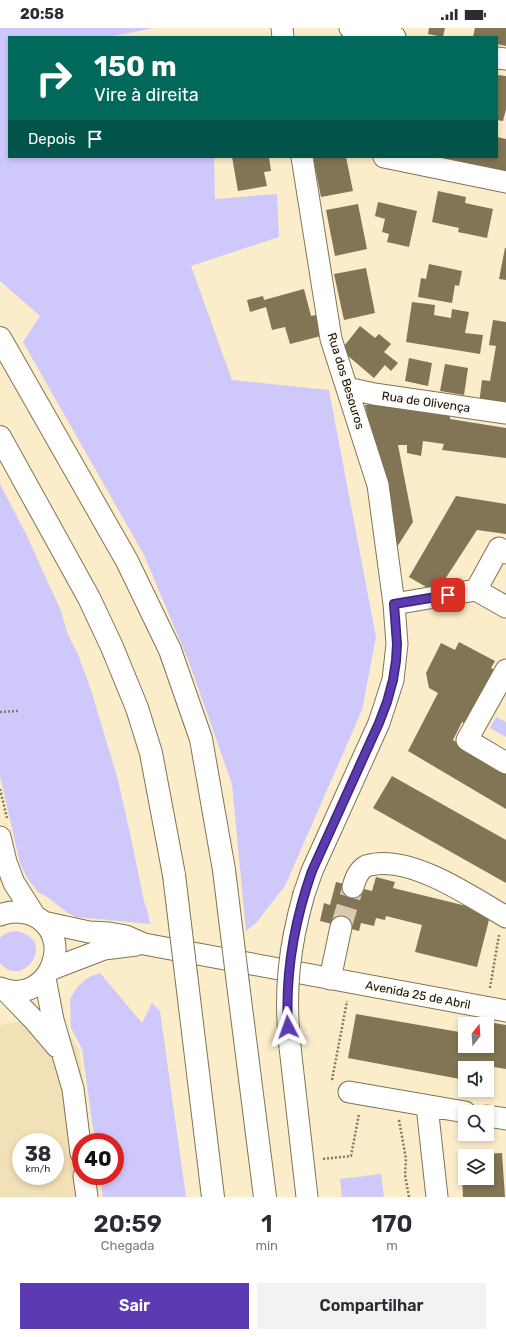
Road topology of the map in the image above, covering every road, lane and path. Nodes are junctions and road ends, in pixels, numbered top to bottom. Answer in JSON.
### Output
{"nodes":[{"id":1,"x":350,"y":28,"type":"edge"},
{"id":2,"x":390,"y":36,"type":"edge"},
{"id":3,"x":302,"y":158,"type":"edge"},
{"id":4,"x":389,"y":158,"type":"edge"},
{"id":5,"x":506,"y":182,"type":"edge"},
{"id":6,"x":0,"y":338,"type":"edge"},
{"id":7,"x":347,"y":388,"type":"junction"},
{"id":8,"x":506,"y":413,"type":"edge"},
{"id":9,"x":0,"y":437,"type":"edge"},
{"id":10,"x":506,"y":552,"type":"edge"},
{"id":11,"x":476,"y":590,"type":"junction"},
{"id":12,"x":394,"y":604,"type":"junction"},
{"id":13,"x":506,"y":607,"type":"edge"},
{"id":14,"x":506,"y":670,"type":"edge"},
{"id":15,"x":18,"y":711,"type":"dead end"},
{"id":16,"x":0,"y":712,"type":"edge"},
{"id":17,"x":506,"y":763,"type":"edge"},
{"id":18,"x":0,"y":837,"type":"edge"},
{"id":19,"x":353,"y":886,"type":"tunnel mouth"},
{"id":20,"x":0,"y":915,"type":"edge"},
{"id":21,"x":39,"y":919,"type":"junction"},
{"id":22,"x":504,"y":923,"type":"edge"},
{"id":23,"x":341,"y":927,"type":"tunnel mouth"},
{"id":24,"x":144,"y":944,"type":"junction"},
{"id":25,"x":49,"y":973,"type":"junction"},
{"id":26,"x":330,"y":979,"type":"junction"},
{"id":27,"x":3,"y":989,"type":"edge"},
{"id":28,"x":348,"y":997,"type":"dead end"},
{"id":29,"x":496,"y":1009,"type":"edge"},
{"id":30,"x":62,"y":1054,"type":"junction"},
{"id":31,"x":348,"y":1089,"type":"junction"},
{"id":32,"x":427,"y":1106,"type":"junction"},
{"id":33,"x":458,"y":1111,"type":"edge"},
{"id":34,"x":398,"y":1112,"type":"dead end"},
{"id":35,"x":494,"y":1117,"type":"edge"},
{"id":36,"x":506,"y":1119,"type":"edge"},
{"id":37,"x":78,"y":1133,"type":"edge"},
{"id":38,"x":302,"y":1161,"type":"junction"},
{"id":39,"x":85,"y":1185,"type":"edge"},
{"id":40,"x":87,"y":1197,"type":"edge"},
{"id":41,"x":213,"y":1197,"type":"edge"},
{"id":42,"x":265,"y":1197,"type":"edge"},
{"id":43,"x":307,"y":1197,"type":"edge"},
{"id":44,"x":409,"y":1197,"type":"edge"},
{"id":45,"x":438,"y":1197,"type":"edge"}],
"edges":[{"from":1,"to":2,"type":"street"},
{"from":3,"to":7,"type":"street","name":"Rua dos Besouros"},
{"from":4,"to":5,"type":"street"},
{"from":6,"to":42,"type":"highway","bridge":true},
{"from":7,"to":8,"type":"street","name":"Rua de Olivença"},
{"from":7,"to":12,"type":"street","name":"Rua dos Besouros"},
{"from":9,"to":41,"type":"highway","bridge":true},
{"from":10,"to":11,"type":"street"},
{"from":11,"to":12,"type":"street"},
{"from":11,"to":13,"type":"street"},
{"from":12,"to":38,"type":"street","name":"Rua dos Besouros","bridge":true},
{"from":14,"to":17,"type":"street"},
{"from":15,"to":16,"type":"path"},
{"from":18,"to":21,"type":"street"},
{"from":19,"to":22,"type":"street"},
{"from":20,"to":21,"type":"street"},
{"from":21,"to":24,"type":"street"},
{"from":21,"to":25,"type":"street"},
{"from":22,"to":29,"type":"path"},
{"from":23,"to":26,"type":"street"},
{"from":24,"to":25,"type":"street"},
{"from":24,"to":26,"type":"street","name":"Avenida 25 de Abril"},
{"from":25,"to":27,"type":"street"},
{"from":25,"to":30,"type":"street"},
{"from":26,"to":29,"type":"street","name":"Avenida 25 de Abril"},
{"from":27,"to":30,"type":"street"},
{"from":28,"to":31,"type":"path"},
{"from":30,"to":37,"type":"street"},
{"from":31,"to":32,"type":"street"},
{"from":31,"to":38,"type":"path"},
{"from":32,"to":33,"type":"street"},
{"from":32,"to":45,"type":"street"},
{"from":34,"to":44,"type":"path"},
{"from":35,"to":36,"type":"street"},
{"from":38,"to":43,"type":"street","name":"Rua dos Besouros"},
{"from":39,"to":40,"type":"street"}]}
